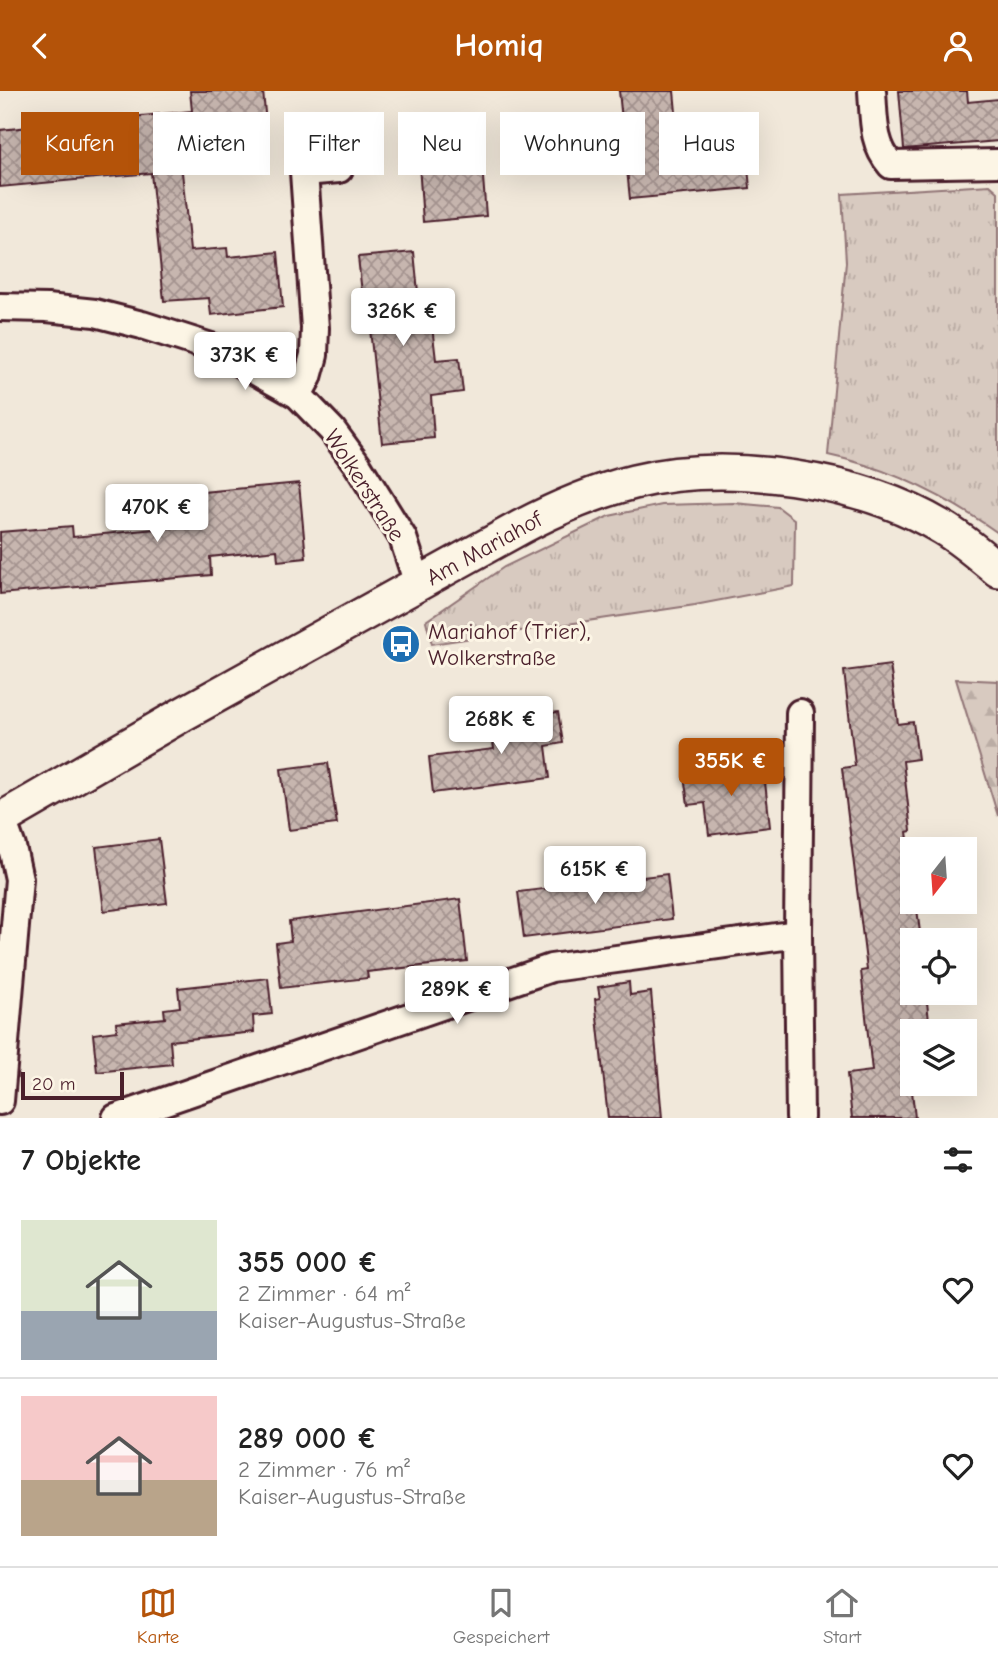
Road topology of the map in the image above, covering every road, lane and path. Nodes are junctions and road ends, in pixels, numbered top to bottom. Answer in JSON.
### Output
{"nodes":[{"id":1,"x":873,"y":91,"type":"edge"},
{"id":2,"x":998,"y":163,"type":"edge"},
{"id":3,"x":304,"y":175,"type":"edge"},
{"id":4,"x":0,"y":307,"type":"edge"},
{"id":5,"x":298,"y":395,"type":"junction"},
{"id":6,"x":998,"y":569,"type":"edge"},
{"id":7,"x":418,"y":584,"type":"junction"},
{"id":8,"x":800,"y":713,"type":"dead end"},
{"id":9,"x":1,"y":819,"type":"edge"},
{"id":10,"x":798,"y":934,"type":"junction"},
{"id":11,"x":0,"y":1101,"type":"edge"},
{"id":12,"x":117,"y":1118,"type":"edge"},
{"id":13,"x":800,"y":1118,"type":"edge"}],
"edges":[{"from":1,"to":2,"type":"street"},
{"from":3,"to":5,"type":"street"},
{"from":4,"to":5,"type":"street","name":"Wolkerstraße"},
{"from":5,"to":7,"type":"street","name":"Wolkerstraße"},
{"from":6,"to":7,"type":"street","name":"Am Mariahof"},
{"from":7,"to":9,"type":"street","name":"Am Mariahof"},
{"from":8,"to":10,"type":"street"},
{"from":9,"to":11,"type":"street","name":"Am Mariahof"},
{"from":10,"to":12,"type":"street"},
{"from":10,"to":13,"type":"street"}]}
